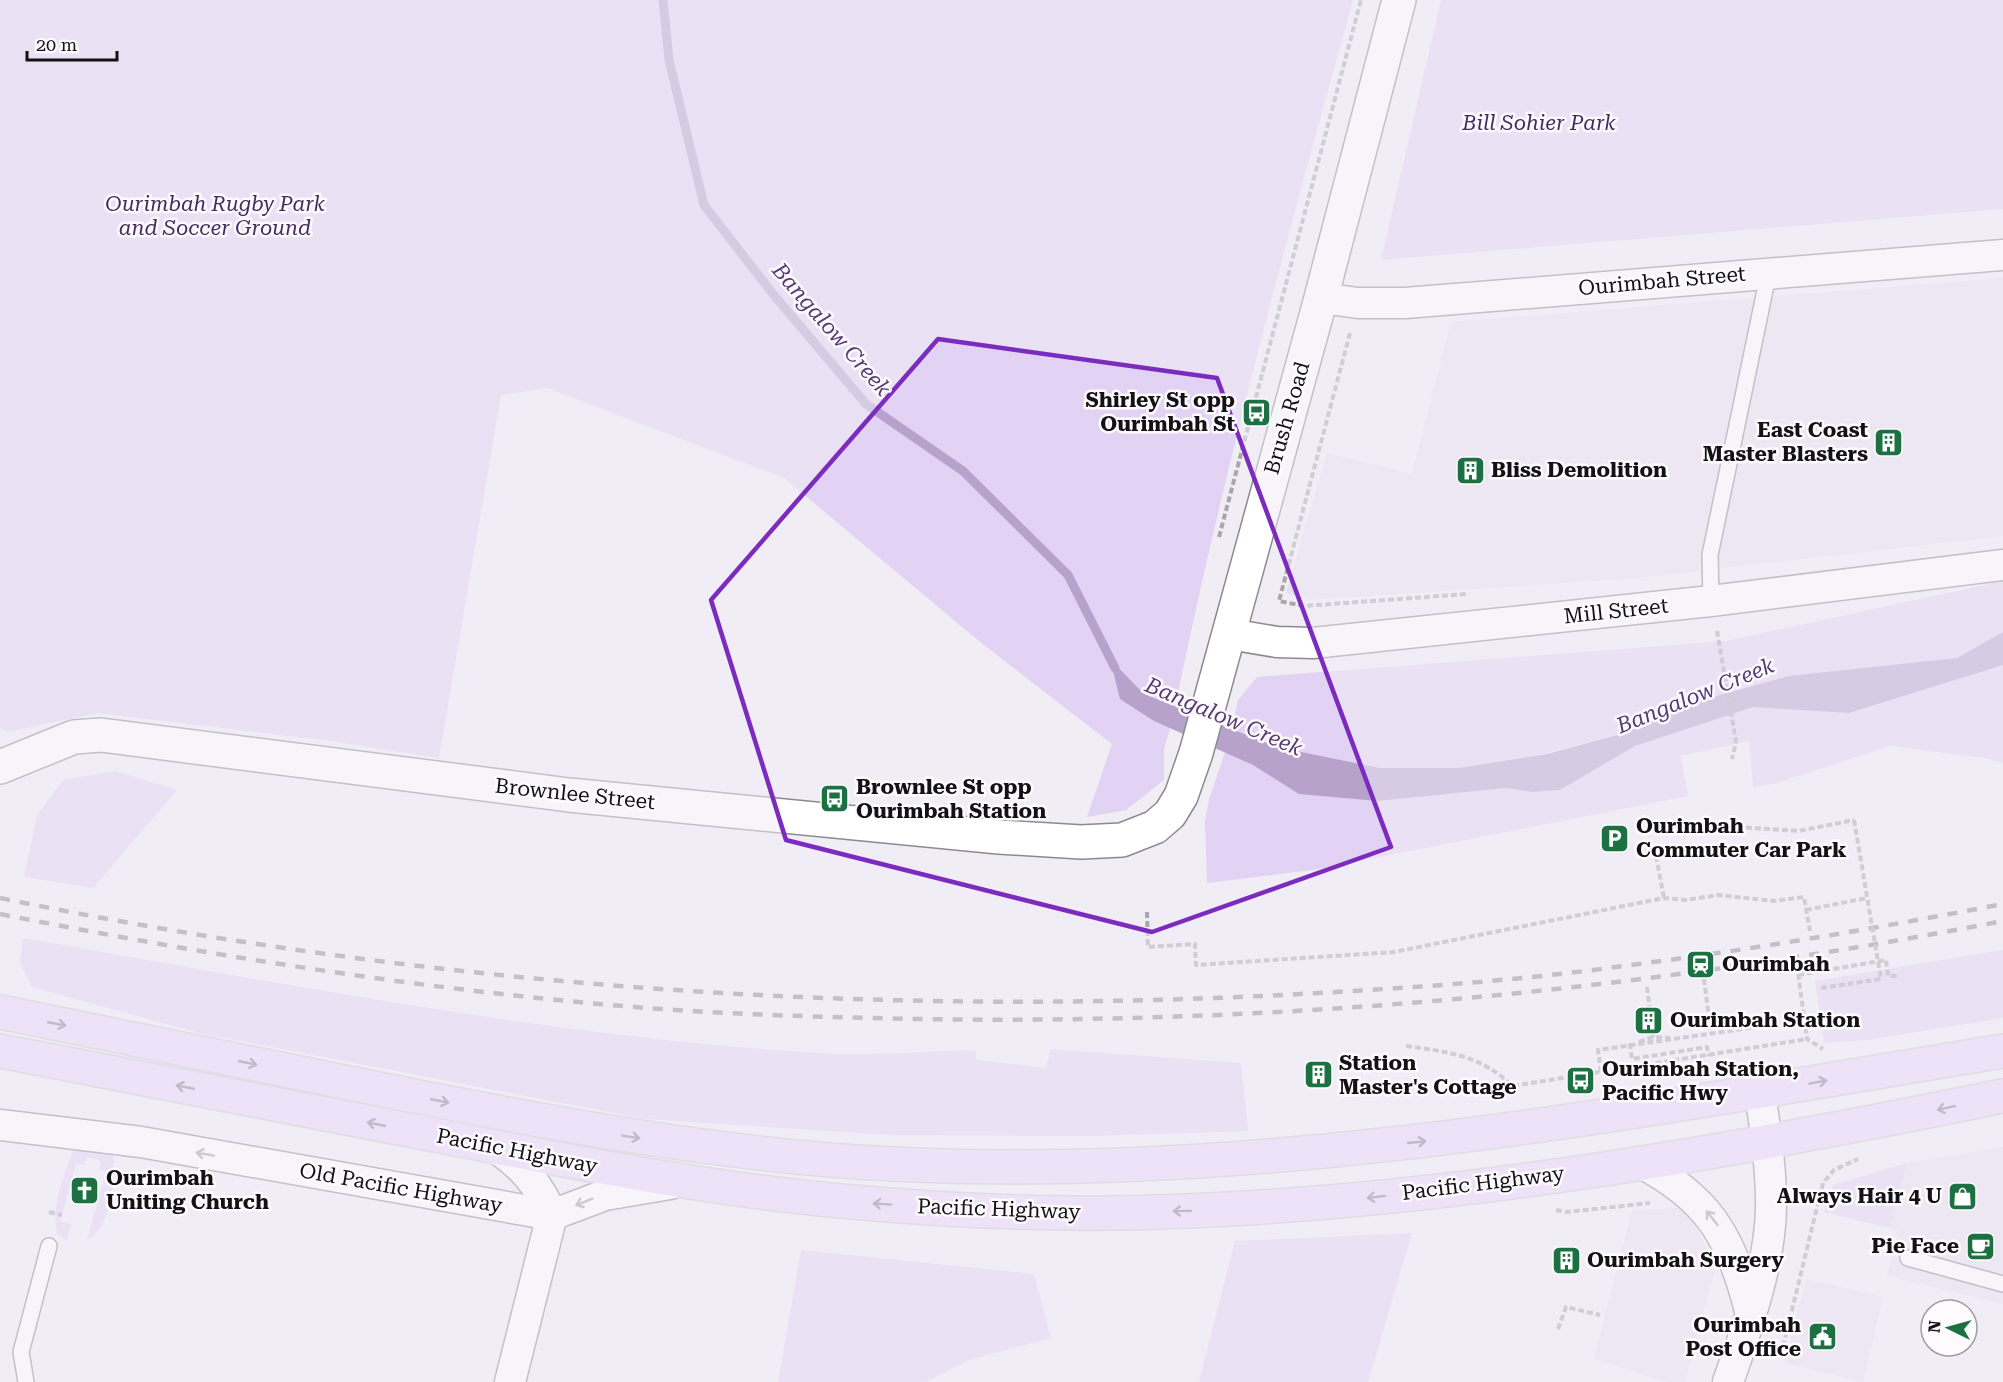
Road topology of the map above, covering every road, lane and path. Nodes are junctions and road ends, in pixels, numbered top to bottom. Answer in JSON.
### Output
{"nodes":[{"id":1,"x":1361,"y":0,"type":"edge"},
{"id":2,"x":1399,"y":0,"type":"edge"},
{"id":3,"x":2003,"y":255,"type":"edge"},
{"id":4,"x":1769,"y":271,"type":"junction"},
{"id":5,"x":1321,"y":298,"type":"junction"},
{"id":6,"x":1358,"y":303,"type":"junction"},
{"id":7,"x":1219,"y":537,"type":"dead end"},
{"id":8,"x":2003,"y":565,"type":"edge"},
{"id":9,"x":1471,"y":593,"type":"dead end"},
{"id":10,"x":1711,"y":601,"type":"junction"},
{"id":11,"x":1229,"y":634,"type":"junction"},
{"id":12,"x":1732,"y":759,"type":"dead end"},
{"id":13,"x":0,"y":766,"type":"edge"},
{"id":14,"x":1155,"y":827,"type":"joint"},
{"id":15,"x":1737,"y":827,"type":"dead end"},
{"id":16,"x":1656,"y":856,"type":"dead end"},
{"id":17,"x":1664,"y":898,"type":"junction"},
{"id":18,"x":1867,"y":898,"type":"junction"},
{"id":19,"x":1806,"y":910,"type":"junction"},
{"id":20,"x":1147,"y":912,"type":"dead end"},
{"id":21,"x":1810,"y":931,"type":"dead end"},
{"id":22,"x":1797,"y":965,"type":"dead end"},
{"id":23,"x":1798,"y":975,"type":"junction"},
{"id":24,"x":1899,"y":976,"type":"dead end"},
{"id":25,"x":1704,"y":979,"type":"dead end"},
{"id":26,"x":1647,"y":987,"type":"dead end"},
{"id":27,"x":1821,"y":988,"type":"dead end"},
{"id":28,"x":0,"y":1012,"type":"edge"},
{"id":29,"x":1804,"y":1020,"type":"junction"},
{"id":30,"x":1711,"y":1034,"type":"junction"},
{"id":31,"x":1653,"y":1037,"type":"junction"},
{"id":32,"x":1679,"y":1038,"type":"junction"},
{"id":33,"x":1807,"y":1039,"type":"junction"},
{"id":34,"x":1406,"y":1046,"type":"dead end"},
{"id":35,"x":1630,"y":1046,"type":"junction"},
{"id":36,"x":0,"y":1051,"type":"edge"},
{"id":37,"x":2003,"y":1051,"type":"edge"},
{"id":38,"x":1829,"y":1052,"type":"dead end"},
{"id":39,"x":1709,"y":1056,"type":"junction"},
{"id":40,"x":1601,"y":1072,"type":"junction"},
{"id":41,"x":1760,"y":1092,"type":"junction"},
{"id":42,"x":2003,"y":1097,"type":"edge"},
{"id":43,"x":0,"y":1125,"type":"edge"},
{"id":44,"x":1766,"y":1142,"type":"junction"},
{"id":45,"x":495,"y":1147,"type":"junction"},
{"id":46,"x":1864,"y":1157,"type":"dead end"},
{"id":47,"x":1639,"y":1162,"type":"junction"},
{"id":48,"x":681,"y":1183,"type":"junction"},
{"id":49,"x":49,"y":1212,"type":"dead end"},
{"id":50,"x":62,"y":1215,"type":"dead end"},
{"id":51,"x":552,"y":1215,"type":"junction"},
{"id":52,"x":48,"y":1246,"type":"dead end"},
{"id":53,"x":1908,"y":1258,"type":"dead end"},
{"id":54,"x":2003,"y":1284,"type":"edge"},
{"id":55,"x":1750,"y":1311,"type":"junction"},
{"id":56,"x":1600,"y":1315,"type":"dead end"},
{"id":57,"x":1558,"y":1329,"type":"dead end"},
{"id":58,"x":1782,"y":1355,"type":"dead end"},
{"id":59,"x":26,"y":1382,"type":"edge"},
{"id":60,"x":510,"y":1382,"type":"edge"},
{"id":61,"x":1728,"y":1382,"type":"edge"}],
"edges":[{"from":1,"to":7,"type":"path"},
{"from":2,"to":5,"type":"street","name":"Brush Road"},
{"from":3,"to":4,"type":"street","name":"Ourimbah Street"},
{"from":4,"to":6,"type":"street","name":"Ourimbah Street"},
{"from":4,"to":10,"type":"lane"},
{"from":5,"to":6,"type":"street","name":"Ourimbah Street"},
{"from":5,"to":11,"type":"street","name":"Brush Road"},
{"from":6,"to":9,"type":"path"},
{"from":8,"to":10,"type":"street","name":"Mill Street"},
{"from":10,"to":11,"type":"street","name":"Mill Street"},
{"from":10,"to":12,"type":"path"},
{"from":11,"to":14,"type":"street","name":"Brush Road"},
{"from":13,"to":14,"type":"street","name":"Brownlee Street"},
{"from":15,"to":18,"type":"path","bridge":true},
{"from":16,"to":17,"type":"path"},
{"from":17,"to":19,"type":"path"},
{"from":17,"to":20,"type":"path"},
{"from":18,"to":19,"type":"path"},
{"from":18,"to":27,"type":"path","bridge":true},
{"from":19,"to":21,"type":"path"},
{"from":22,"to":23,"type":"path"},
{"from":23,"to":24,"type":"path"},
{"from":23,"to":29,"type":"path"},
{"from":25,"to":30,"type":"path"},
{"from":26,"to":31,"type":"path"},
{"from":28,"to":41,"type":"main road","name":"Pacific Highway","one_way":true},
{"from":29,"to":30,"type":"path"},
{"from":29,"to":33,"type":"path"},
{"from":30,"to":32,"type":"path"},
{"from":31,"to":32,"type":"path"},
{"from":31,"to":35,"type":"path"},
{"from":32,"to":35,"type":"path"},
{"from":33,"to":38,"type":"path"},
{"from":33,"to":39,"type":"path"},
{"from":34,"to":40,"type":"path"},
{"from":35,"to":39,"type":"path"},
{"from":35,"to":40,"type":"path"},
{"from":45,"to":36,"type":"main road","name":"Pacific Highway","one_way":true},
{"from":41,"to":37,"type":"main road","name":"Pacific Highway","one_way":true},
{"from":39,"to":40,"type":"path"},
{"from":41,"to":44,"type":"street"},
{"from":42,"to":44,"type":"main road","name":"Pacific Highway","one_way":true},
{"from":51,"to":43,"type":"street","name":"Old Pacific Highway","one_way":true},
{"from":44,"to":47,"type":"main road","name":"Pacific Highway"},
{"from":44,"to":55,"type":"street"},
{"from":45,"to":48,"type":"main road","name":"Pacific Highway"},
{"from":45,"to":51,"type":"street"},
{"from":46,"to":58,"type":"path"},
{"from":47,"to":48,"type":"main road","name":"Pacific Highway","one_way":true},
{"from":55,"to":47,"type":"street","one_way":true},
{"from":48,"to":51,"type":"street","one_way":true},
{"from":49,"to":50,"type":"path"},
{"from":51,"to":60,"type":"street"},
{"from":52,"to":59,"type":"lane"},
{"from":53,"to":54,"type":"lane"},
{"from":55,"to":61,"type":"street"},
{"from":56,"to":57,"type":"path"}]}
